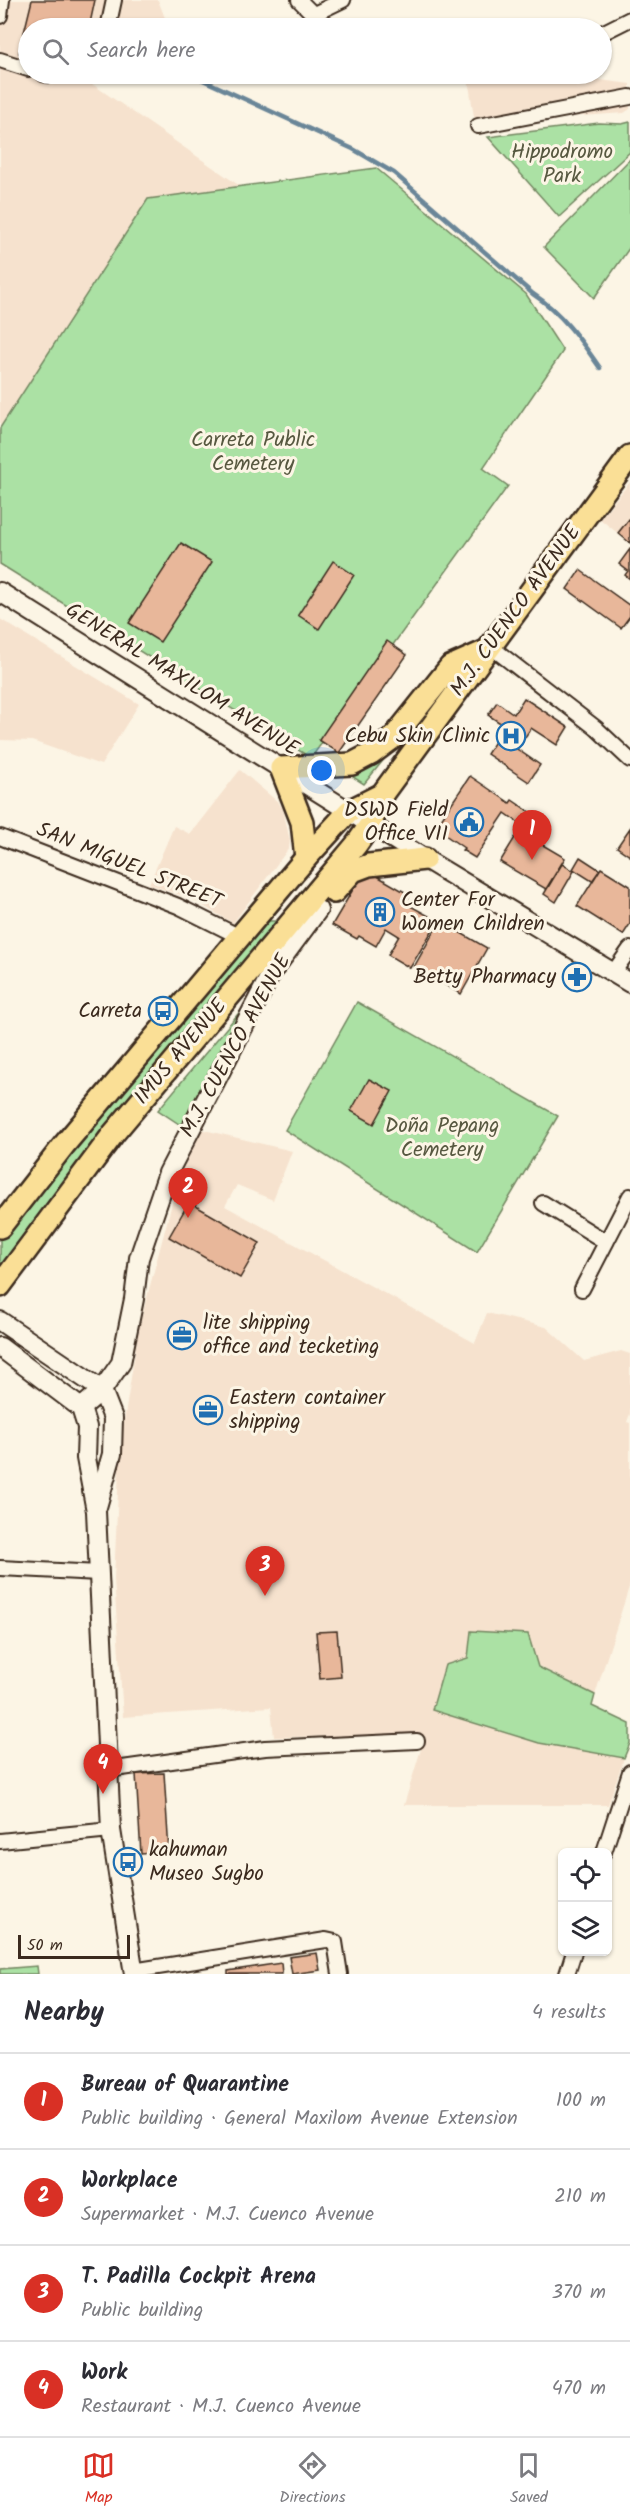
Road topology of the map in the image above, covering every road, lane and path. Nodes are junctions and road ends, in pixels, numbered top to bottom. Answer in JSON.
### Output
{"nodes":[{"id":1,"x":2,"y":0,"type":"edge"},
{"id":2,"x":114,"y":0,"type":"edge"},
{"id":3,"x":299,"y":0,"type":"edge"},
{"id":4,"x":343,"y":0,"type":"edge"},
{"id":5,"x":312,"y":15,"type":"junction"},
{"id":6,"x":0,"y":16,"type":"edge"},
{"id":7,"x":110,"y":18,"type":"edge"},
{"id":8,"x":315,"y":18,"type":"edge"},
{"id":9,"x":630,"y":19,"type":"edge"},
{"id":10,"x":612,"y":28,"type":"edge"},
{"id":11,"x":0,"y":60,"type":"edge"},
{"id":12,"x":18,"y":66,"type":"edge"},
{"id":13,"x":630,"y":97,"type":"edge"},
{"id":14,"x":478,"y":126,"type":"dead end"},
{"id":15,"x":630,"y":456,"type":"edge"},
{"id":16,"x":0,"y":592,"type":"edge"},
{"id":17,"x":488,"y":649,"type":"junction"},
{"id":18,"x":630,"y":760,"type":"edge"},
{"id":19,"x":281,"y":768,"type":"junction"},
{"id":20,"x":381,"y":795,"type":"junction"},
{"id":21,"x":349,"y":811,"type":"junction"},
{"id":22,"x":370,"y":825,"type":"junction"},
{"id":23,"x":0,"y":837,"type":"edge"},
{"id":24,"x":306,"y":858,"type":"junction"},
{"id":25,"x":425,"y":859,"type":"junction"},
{"id":26,"x":318,"y":910,"type":"junction"},
{"id":27,"x":293,"y":921,"type":"junction"},
{"id":28,"x":240,"y":937,"type":"junction"},
{"id":29,"x":630,"y":949,"type":"edge"},
{"id":30,"x":613,"y":973,"type":"junction"},
{"id":31,"x":630,"y":983,"type":"edge"},
{"id":32,"x":630,"y":1196,"type":"edge"},
{"id":33,"x":543,"y":1203,"type":"dead end"},
{"id":34,"x":0,"y":1227,"type":"edge"},
{"id":35,"x":606,"y":1242,"type":"junction"},
{"id":36,"x":0,"y":1286,"type":"edge"},
{"id":37,"x":582,"y":1289,"type":"dead end"},
{"id":38,"x":0,"y":1322,"type":"edge"},
{"id":39,"x":0,"y":1347,"type":"edge"},
{"id":40,"x":102,"y":1390,"type":"junction"},
{"id":41,"x":81,"y":1408,"type":"junction"},
{"id":42,"x":96,"y":1512,"type":"junction"},
{"id":43,"x":0,"y":1568,"type":"edge"},
{"id":44,"x":99,"y":1573,"type":"junction"},
{"id":45,"x":417,"y":1741,"type":"dead end"},
{"id":46,"x":108,"y":1770,"type":"junction"},
{"id":47,"x":630,"y":1772,"type":"edge"},
{"id":48,"x":111,"y":1830,"type":"junction"},
{"id":49,"x":0,"y":1841,"type":"edge"},
{"id":50,"x":605,"y":1848,"type":"edge"},
{"id":51,"x":573,"y":1956,"type":"edge"},
{"id":52,"x":134,"y":1972,"type":"edge"},
{"id":53,"x":340,"y":1974,"type":"edge"},
{"id":54,"x":567,"y":1974,"type":"edge"}],
"edges":[{"from":1,"to":6,"type":"street"},
{"from":2,"to":7,"type":"street"},
{"from":3,"to":5,"type":"street"},
{"from":4,"to":5,"type":"street"},
{"from":5,"to":8,"type":"street"},
{"from":9,"to":10,"type":"street"},
{"from":11,"to":12,"type":"street"},
{"from":13,"to":14,"type":"street"},
{"from":15,"to":17,"type":"main road","name":"M.J. CUENCO AVENUE"},
{"from":16,"to":19,"type":"main road","name":"GENERAL MAXILOM AVENUE"},
{"from":17,"to":18,"type":"street"},
{"from":17,"to":19,"type":"main road"},
{"from":17,"to":20,"type":"main road","name":"M.J. CUENCO AVENUE"},
{"from":19,"to":21,"type":"main road","name":"GENERAL MAXILOM AVENUE"},
{"from":19,"to":24,"type":"main road"},
{"from":20,"to":21,"type":"main road","name":"M.J. CUENCO AVENUE"},
{"from":20,"to":22,"type":"main road","name":"M.J. CUENCO AVENUE"},
{"from":21,"to":22,"type":"main road","name":"GENERAL MAXILOM AVENUE"},
{"from":21,"to":24,"type":"main road","name":"IMUS AVENUE"},
{"from":22,"to":25,"type":"main road","name":"GENERAL MAXILOM AVENUE"},
{"from":22,"to":27,"type":"main road","name":"IMUS AVENUE"},
{"from":23,"to":28,"type":"street","name":"SAN MIGUEL STREET"},
{"from":24,"to":28,"type":"main road","name":"IMUS AVENUE"},
{"from":25,"to":26,"type":"main road"},
{"from":25,"to":30,"type":"main road","name":"GENERAL MAXILOM AVENUE"},
{"from":26,"to":27,"type":"main road"},
{"from":26,"to":40,"type":"main road","name":"M.J. CUENCO AVENUE"},
{"from":27,"to":36,"type":"main road","name":"IMUS AVENUE"},
{"from":28,"to":34,"type":"main road","name":"IMUS AVENUE"},
{"from":29,"to":30,"type":"street"},
{"from":30,"to":31,"type":"main road","name":"GENERAL MAXILOM AVENUE"},
{"from":32,"to":35,"type":"street"},
{"from":33,"to":35,"type":"street"},
{"from":35,"to":37,"type":"street"},
{"from":38,"to":40,"type":"main road"},
{"from":39,"to":41,"type":"main road"},
{"from":40,"to":41,"type":"main road","name":"M.J. CUENCO AVENUE"},
{"from":40,"to":42,"type":"main road"},
{"from":41,"to":42,"type":"main road"},
{"from":42,"to":44,"type":"main road"},
{"from":43,"to":44,"type":"street"},
{"from":44,"to":46,"type":"main road"},
{"from":45,"to":46,"type":"street"},
{"from":46,"to":48,"type":"main road"},
{"from":47,"to":50,"type":"street"},
{"from":48,"to":49,"type":"street"},
{"from":48,"to":52,"type":"main road"},
{"from":51,"to":54,"type":"street"},
{"from":52,"to":53,"type":"street"}]}
